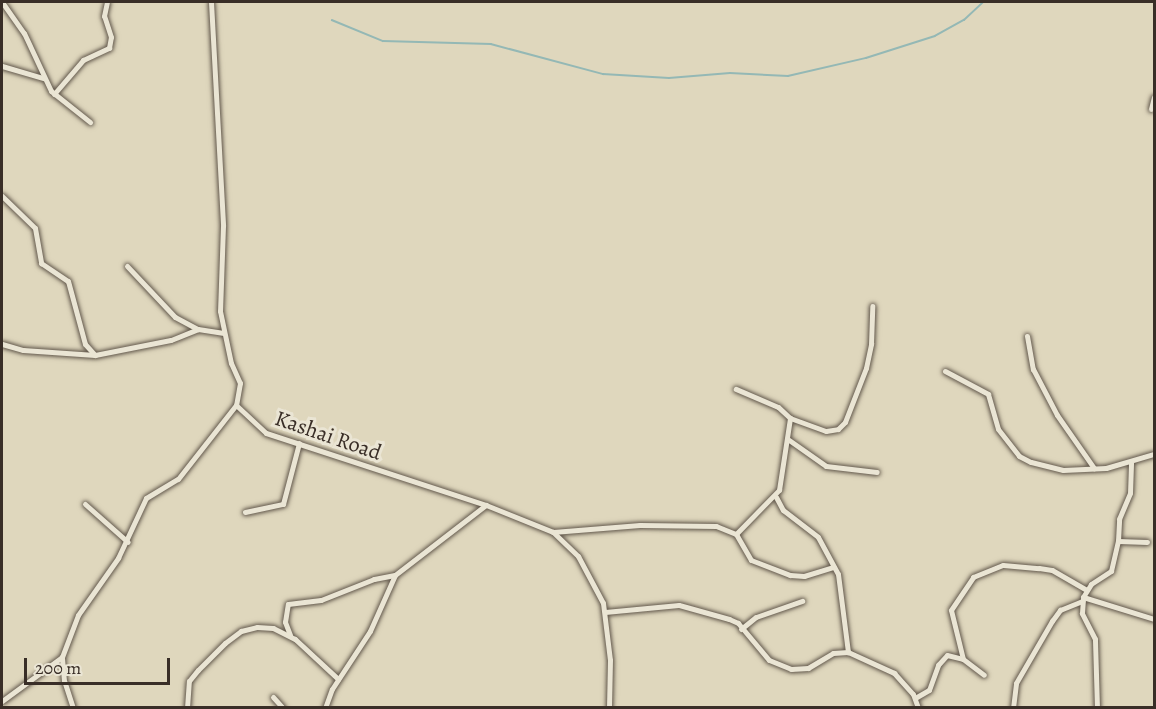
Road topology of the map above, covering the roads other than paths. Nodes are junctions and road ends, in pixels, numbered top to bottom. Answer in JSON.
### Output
{"nodes":[{"id":1,"x":107,"y":2,"type":"edge"},
{"id":2,"x":211,"y":2,"type":"edge"},
{"id":3,"x":2,"y":3,"type":"edge"},
{"id":4,"x":2,"y":66,"type":"edge"},
{"id":5,"x":43,"y":78,"type":"junction"},
{"id":6,"x":54,"y":94,"type":"junction"},
{"id":7,"x":1155,"y":97,"type":"edge"},
{"id":8,"x":1151,"y":109,"type":"dead end"},
{"id":9,"x":90,"y":122,"type":"dead end"},
{"id":10,"x":2,"y":196,"type":"edge"},
{"id":11,"x":127,"y":266,"type":"dead end"},
{"id":12,"x":872,"y":306,"type":"dead end"},
{"id":13,"x":198,"y":329,"type":"junction"},
{"id":14,"x":224,"y":333,"type":"junction"},
{"id":15,"x":1027,"y":336,"type":"dead end"},
{"id":16,"x":2,"y":344,"type":"edge"},
{"id":17,"x":95,"y":355,"type":"junction"},
{"id":18,"x":945,"y":371,"type":"dead end"},
{"id":19,"x":736,"y":389,"type":"dead end"},
{"id":20,"x":236,"y":405,"type":"junction"},
{"id":21,"x":790,"y":418,"type":"junction"},
{"id":22,"x":789,"y":440,"type":"junction"},
{"id":23,"x":300,"y":443,"type":"junction"},
{"id":24,"x":1155,"y":454,"type":"edge"},
{"id":25,"x":1131,"y":463,"type":"junction"},
{"id":26,"x":1094,"y":468,"type":"junction"},
{"id":27,"x":877,"y":471,"type":"dead end"},
{"id":28,"x":776,"y":497,"type":"junction"},
{"id":29,"x":85,"y":504,"type":"dead end"},
{"id":30,"x":486,"y":505,"type":"junction"},
{"id":31,"x":245,"y":512,"type":"dead end"},
{"id":32,"x":553,"y":532,"type":"junction"},
{"id":33,"x":736,"y":534,"type":"junction"},
{"id":34,"x":1118,"y":541,"type":"junction"},
{"id":35,"x":128,"y":542,"type":"junction"},
{"id":36,"x":1147,"y":542,"type":"dead end"},
{"id":37,"x":834,"y":567,"type":"junction"},
{"id":38,"x":395,"y":575,"type":"junction"},
{"id":39,"x":1086,"y":590,"type":"junction"},
{"id":40,"x":1082,"y":599,"type":"junction"},
{"id":41,"x":802,"y":601,"type":"dead end"},
{"id":42,"x":605,"y":612,"type":"junction"},
{"id":43,"x":1155,"y":619,"type":"edge"},
{"id":44,"x":741,"y":629,"type":"junction"},
{"id":45,"x":290,"y":636,"type":"junction"},
{"id":46,"x":848,"y":652,"type":"junction"},
{"id":47,"x":62,"y":657,"type":"junction"},
{"id":48,"x":963,"y":659,"type":"junction"},
{"id":49,"x":984,"y":675,"type":"dead end"},
{"id":50,"x":338,"y":679,"type":"junction"},
{"id":51,"x":273,"y":697,"type":"dead end"},
{"id":52,"x":915,"y":698,"type":"junction"},
{"id":53,"x":2,"y":700,"type":"edge"},
{"id":54,"x":73,"y":708,"type":"edge"},
{"id":55,"x":187,"y":708,"type":"edge"},
{"id":56,"x":283,"y":708,"type":"edge"},
{"id":57,"x":325,"y":708,"type":"edge"},
{"id":58,"x":609,"y":708,"type":"edge"},
{"id":59,"x":918,"y":708,"type":"edge"},
{"id":60,"x":1013,"y":708,"type":"edge"},
{"id":61,"x":1097,"y":708,"type":"edge"}],
"edges":[{"from":1,"to":6,"type":"street"},
{"from":2,"to":14,"type":"street"},
{"from":3,"to":5,"type":"street"},
{"from":4,"to":5,"type":"street"},
{"from":5,"to":6,"type":"street"},
{"from":6,"to":9,"type":"street"},
{"from":7,"to":8,"type":"street"},
{"from":10,"to":17,"type":"street"},
{"from":11,"to":13,"type":"street"},
{"from":12,"to":21,"type":"street"},
{"from":13,"to":14,"type":"street"},
{"from":13,"to":17,"type":"street"},
{"from":14,"to":20,"type":"street"},
{"from":15,"to":26,"type":"street"},
{"from":16,"to":17,"type":"street"},
{"from":18,"to":26,"type":"street"},
{"from":19,"to":21,"type":"street"},
{"from":20,"to":23,"type":"street","name":"Kashai Road"},
{"from":20,"to":35,"type":"street"},
{"from":21,"to":22,"type":"street"},
{"from":22,"to":27,"type":"street"},
{"from":22,"to":28,"type":"street"},
{"from":23,"to":30,"type":"street","name":"Kashai Road"},
{"from":23,"to":31,"type":"street"},
{"from":24,"to":25,"type":"street"},
{"from":25,"to":26,"type":"street"},
{"from":25,"to":34,"type":"street"},
{"from":28,"to":33,"type":"street"},
{"from":28,"to":37,"type":"street"},
{"from":29,"to":35,"type":"street"},
{"from":30,"to":32,"type":"street","name":"Kashai Road"},
{"from":30,"to":38,"type":"street"},
{"from":32,"to":33,"type":"street"},
{"from":32,"to":42,"type":"street","name":"Kashai Road"},
{"from":33,"to":37,"type":"street"},
{"from":34,"to":36,"type":"street"},
{"from":34,"to":39,"type":"street"},
{"from":35,"to":47,"type":"street"},
{"from":37,"to":46,"type":"street"},
{"from":38,"to":45,"type":"street"},
{"from":38,"to":50,"type":"street"},
{"from":39,"to":40,"type":"street"},
{"from":39,"to":48,"type":"street"},
{"from":40,"to":43,"type":"street"},
{"from":40,"to":60,"type":"street"},
{"from":40,"to":61,"type":"street"},
{"from":41,"to":44,"type":"street"},
{"from":42,"to":44,"type":"street"},
{"from":42,"to":58,"type":"street","name":"Kashai Road"},
{"from":44,"to":46,"type":"street"},
{"from":45,"to":50,"type":"street"},
{"from":45,"to":55,"type":"street"},
{"from":46,"to":52,"type":"street"},
{"from":47,"to":53,"type":"street"},
{"from":47,"to":54,"type":"street"},
{"from":48,"to":49,"type":"street"},
{"from":48,"to":52,"type":"street"},
{"from":50,"to":57,"type":"street"},
{"from":51,"to":56,"type":"street"},
{"from":52,"to":59,"type":"street"}]}
